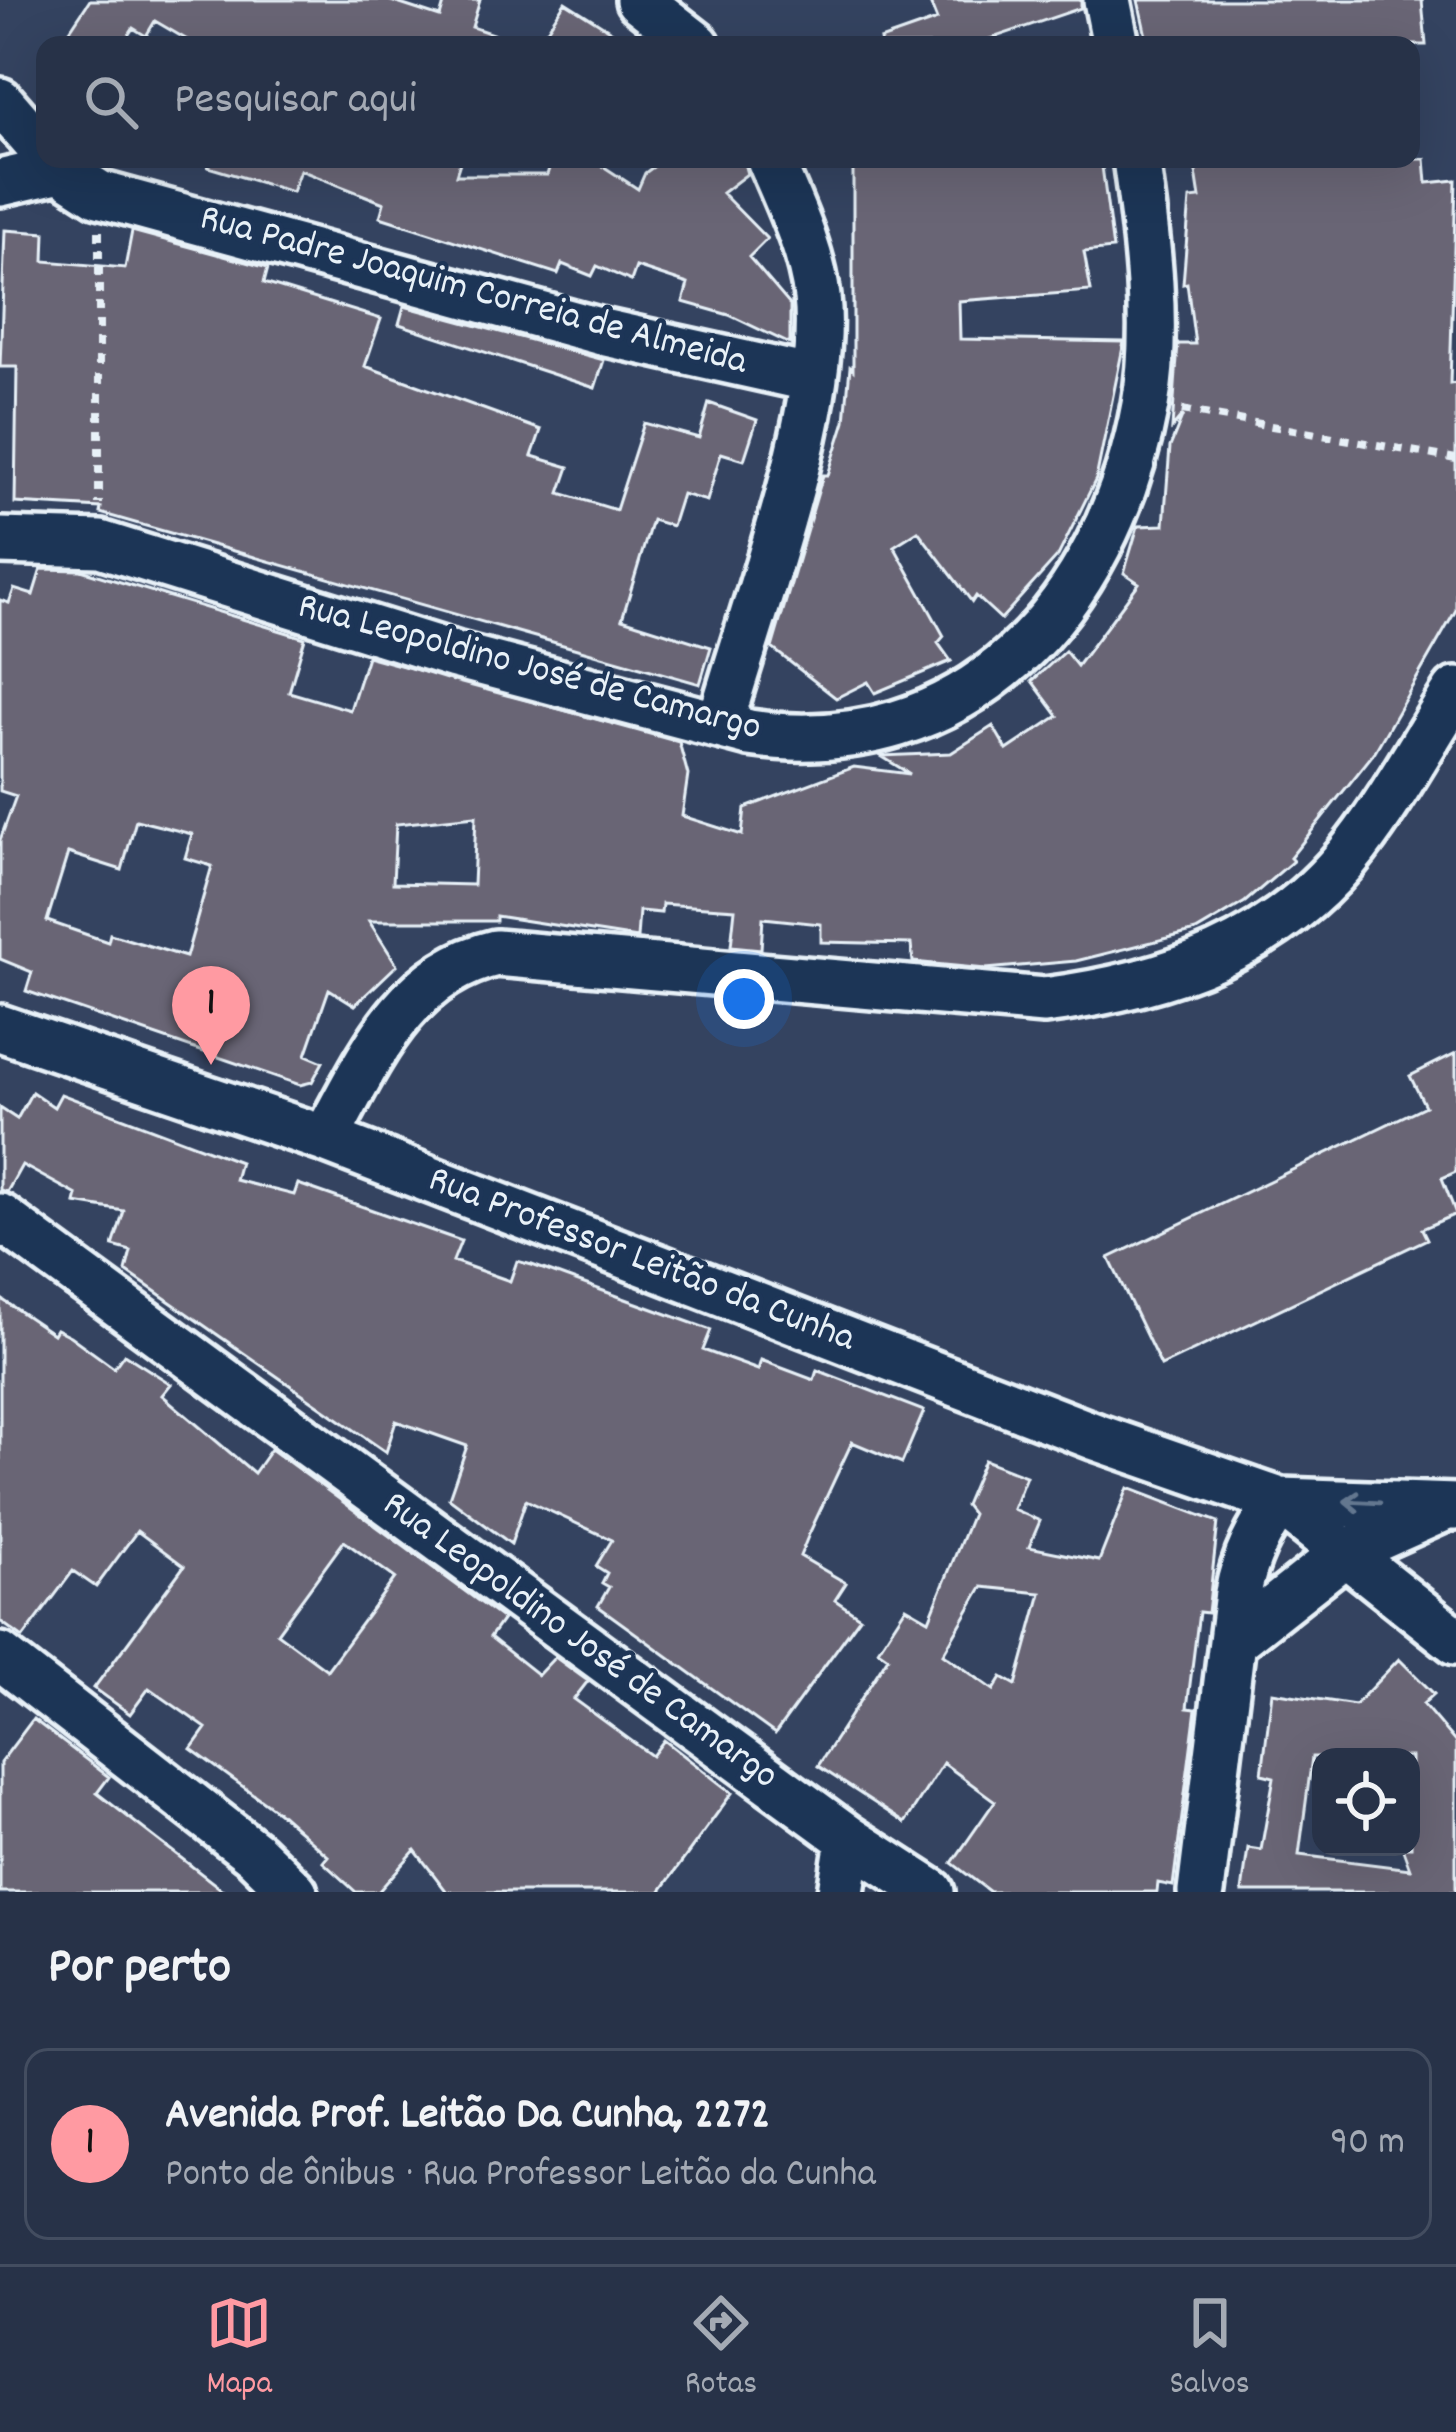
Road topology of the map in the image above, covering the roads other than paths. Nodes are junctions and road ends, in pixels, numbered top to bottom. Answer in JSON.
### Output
{"nodes":[{"id":1,"x":639,"y":0,"type":"edge"},
{"id":2,"x":1107,"y":0,"type":"edge"},
{"id":3,"x":686,"y":36,"type":"edge"},
{"id":4,"x":1114,"y":36,"type":"edge"},
{"id":5,"x":0,"y":100,"type":"edge"},
{"id":6,"x":36,"y":142,"type":"edge"},
{"id":7,"x":36,"y":167,"type":"edge"},
{"id":8,"x":63,"y":168,"type":"edge"},
{"id":9,"x":774,"y":168,"type":"edge"},
{"id":10,"x":1137,"y":168,"type":"edge"},
{"id":11,"x":0,"y":183,"type":"edge"},
{"id":12,"x":813,"y":379,"type":"junction"},
{"id":13,"x":0,"y":541,"type":"edge"},
{"id":14,"x":1456,"y":692,"type":"edge"},
{"id":15,"x":720,"y":724,"type":"junction"},
{"id":16,"x":0,"y":1028,"type":"edge"},
{"id":17,"x":325,"y":1138,"type":"junction"},
{"id":18,"x":0,"y":1217,"type":"edge"},
{"id":19,"x":1280,"y":1501,"type":"junction"},
{"id":20,"x":1450,"y":1507,"type":"edge"},
{"id":21,"x":1346,"y":1552,"type":"junction"},
{"id":22,"x":1233,"y":1641,"type":"junction"},
{"id":23,"x":1456,"y":1641,"type":"edge"},
{"id":24,"x":0,"y":1656,"type":"edge"},
{"id":25,"x":849,"y":1840,"type":"junction"},
{"id":26,"x":294,"y":1892,"type":"edge"},
{"id":27,"x":842,"y":1892,"type":"edge"},
{"id":28,"x":931,"y":1892,"type":"edge"},
{"id":29,"x":1201,"y":1892,"type":"edge"}],
"edges":[{"from":1,"to":3,"type":"street"},
{"from":2,"to":4,"type":"street"},
{"from":5,"to":6,"type":"street","name":"Rua Padre Joaquim Correia de Almeida"},
{"from":7,"to":11,"type":"street"},
{"from":8,"to":12,"type":"street","name":"Rua Padre Joaquim Correia de Almeida"},
{"from":9,"to":12,"type":"street"},
{"from":10,"to":15,"type":"street","name":"Rua Leopoldino José de Camargo"},
{"from":12,"to":15,"type":"street"},
{"from":13,"to":15,"type":"street","name":"Rua Leopoldino José de Camargo"},
{"from":14,"to":17,"type":"street"},
{"from":16,"to":17,"type":"street","name":"Rua Professor Leitão da Cunha"},
{"from":17,"to":19,"type":"street","name":"Rua Professor Leitão da Cunha"},
{"from":18,"to":25,"type":"street","name":"Rua Leopoldino José de Camargo"},
{"from":20,"to":19,"type":"street","name":"Rua Professor Leitão da Cunha","one_way":true},
{"from":19,"to":21,"type":"street","name":"Rua Professor Leitão da Cunha"},
{"from":19,"to":22,"type":"street"},
{"from":20,"to":21,"type":"street","name":"Rua Professor Leitão da Cunha"},
{"from":21,"to":22,"type":"street"},
{"from":21,"to":23,"type":"street"},
{"from":22,"to":29,"type":"street"},
{"from":24,"to":26,"type":"street"},
{"from":25,"to":27,"type":"street"},
{"from":25,"to":28,"type":"street","name":"Rua Leopoldino José de Camargo"}]}
